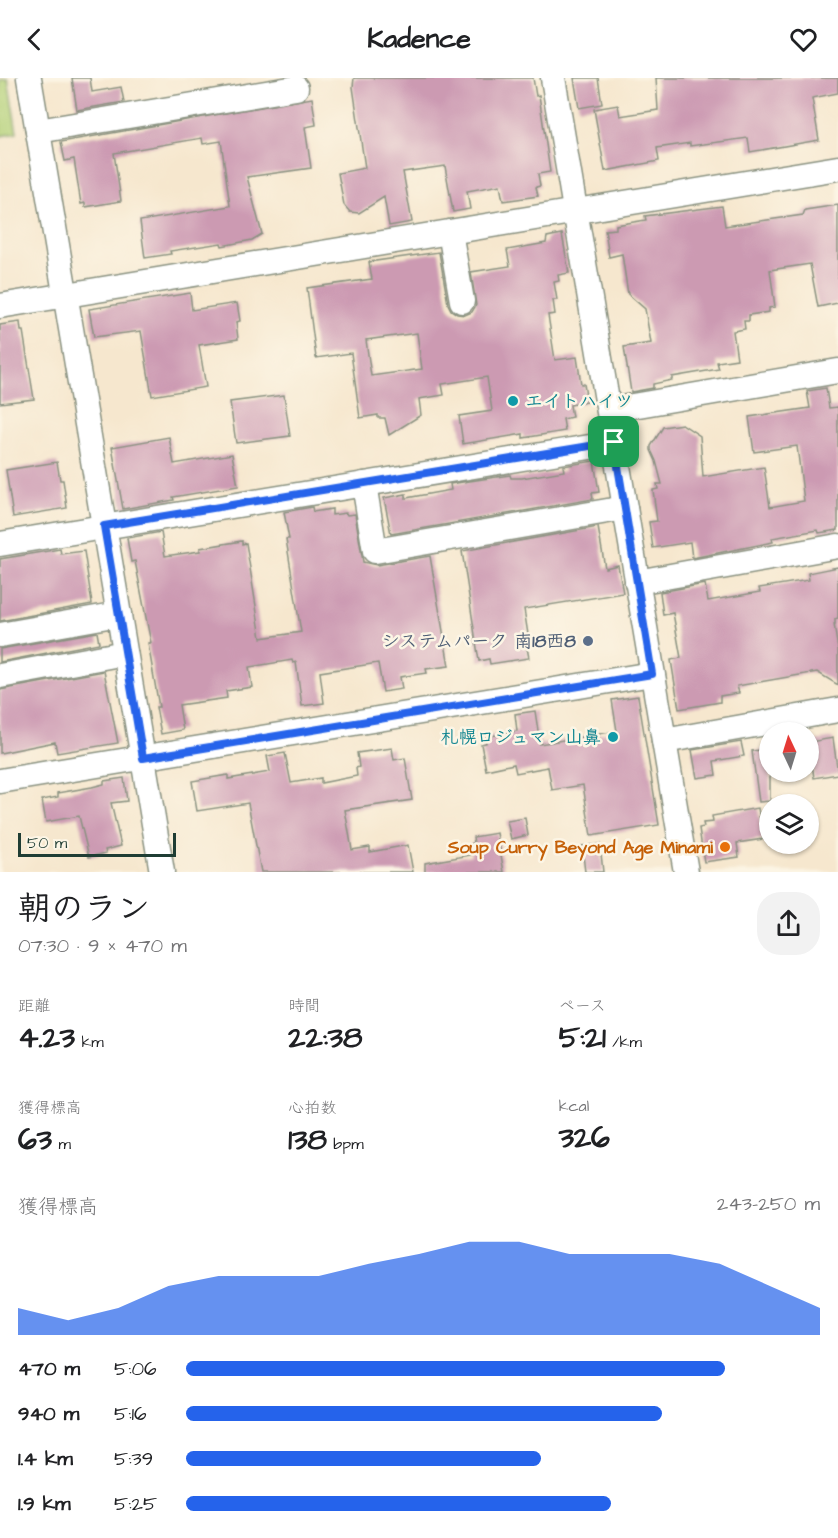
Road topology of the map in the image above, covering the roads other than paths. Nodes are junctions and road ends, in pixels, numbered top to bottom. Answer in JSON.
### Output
{"nodes":[{"id":1,"x":29,"y":78,"type":"edge"},
{"id":2,"x":553,"y":78,"type":"edge"},
{"id":3,"x":296,"y":87,"type":"dead end"},
{"id":4,"x":38,"y":130,"type":"junction"},
{"id":5,"x":838,"y":168,"type":"edge"},
{"id":6,"x":576,"y":211,"type":"junction"},
{"id":7,"x":450,"y":232,"type":"junction"},
{"id":8,"x":65,"y":295,"type":"junction"},
{"id":9,"x":462,"y":301,"type":"dead end"},
{"id":10,"x":0,"y":306,"type":"edge"},
{"id":11,"x":838,"y":371,"type":"edge"},
{"id":12,"x":609,"y":411,"type":"junction"},
{"id":13,"x":614,"y":442,"type":"junction"},
{"id":14,"x":364,"y":484,"type":"junction"},
{"id":15,"x":625,"y":508,"type":"junction"},
{"id":16,"x":104,"y":526,"type":"junction"},
{"id":17,"x":0,"y":544,"type":"edge"},
{"id":18,"x":838,"y":546,"type":"edge"},
{"id":19,"x":637,"y":582,"type":"junction"},
{"id":20,"x":119,"y":614,"type":"junction"},
{"id":21,"x":0,"y":635,"type":"edge"},
{"id":22,"x":125,"y":653,"type":"junction"},
{"id":23,"x":652,"y":674,"type":"junction"},
{"id":24,"x":0,"y":676,"type":"edge"},
{"id":25,"x":838,"y":710,"type":"edge"},
{"id":26,"x":664,"y":741,"type":"junction"},
{"id":27,"x":143,"y":758,"type":"junction"},
{"id":28,"x":0,"y":781,"type":"edge"},
{"id":29,"x":162,"y":872,"type":"edge"},
{"id":30,"x":686,"y":872,"type":"edge"}],
"edges":[{"from":1,"to":4,"type":"street"},
{"from":2,"to":6,"type":"street"},
{"from":3,"to":4,"type":"street"},
{"from":4,"to":8,"type":"street"},
{"from":5,"to":6,"type":"street"},
{"from":6,"to":7,"type":"street"},
{"from":6,"to":12,"type":"street"},
{"from":7,"to":8,"type":"street"},
{"from":7,"to":9,"type":"street"},
{"from":8,"to":10,"type":"street"},
{"from":8,"to":16,"type":"street"},
{"from":11,"to":12,"type":"street"},
{"from":12,"to":13,"type":"street"},
{"from":13,"to":14,"type":"street"},
{"from":13,"to":15,"type":"street"},
{"from":14,"to":15,"type":"street"},
{"from":14,"to":16,"type":"street"},
{"from":15,"to":19,"type":"street"},
{"from":16,"to":17,"type":"street"},
{"from":16,"to":20,"type":"street"},
{"from":18,"to":19,"type":"street"},
{"from":19,"to":23,"type":"street"},
{"from":20,"to":21,"type":"street"},
{"from":20,"to":22,"type":"street"},
{"from":22,"to":24,"type":"street"},
{"from":22,"to":27,"type":"street"},
{"from":23,"to":26,"type":"street"},
{"from":23,"to":27,"type":"street"},
{"from":25,"to":26,"type":"street"},
{"from":26,"to":30,"type":"street"},
{"from":27,"to":28,"type":"street"},
{"from":27,"to":29,"type":"street"}]}
